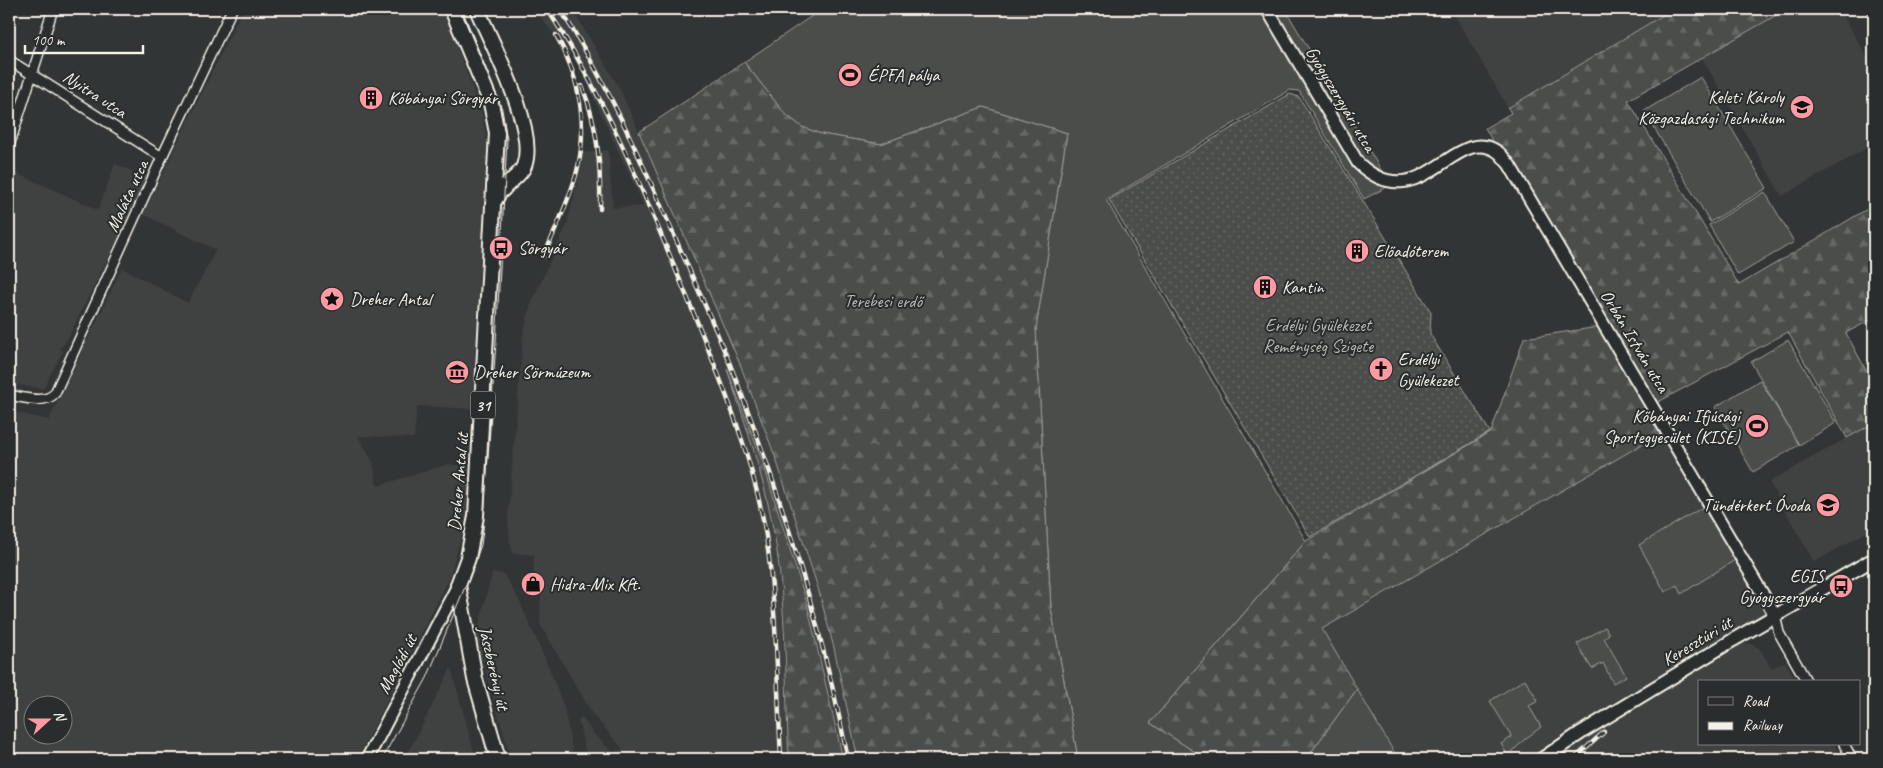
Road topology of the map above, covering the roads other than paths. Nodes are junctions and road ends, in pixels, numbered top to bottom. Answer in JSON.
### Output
{"nodes":[{"id":1,"x":52,"y":9,"type":"edge"},
{"id":2,"x":232,"y":9,"type":"edge"},
{"id":3,"x":452,"y":9,"type":"edge"},
{"id":4,"x":1267,"y":9,"type":"edge"},
{"id":5,"x":478,"y":10,"type":"edge"},
{"id":6,"x":9,"y":60,"type":"edge"},
{"id":7,"x":32,"y":73,"type":"junction"},
{"id":8,"x":9,"y":146,"type":"edge"},
{"id":9,"x":1485,"y":147,"type":"joint"},
{"id":10,"x":496,"y":153,"type":"junction"},
{"id":11,"x":162,"y":157,"type":"junction"},
{"id":12,"x":520,"y":172,"type":"junction"},
{"id":13,"x":494,"y":201,"type":"junction"},
{"id":14,"x":9,"y":394,"type":"edge"},
{"id":15,"x":1874,"y":559,"type":"edge"},
{"id":16,"x":458,"y":585,"type":"junction"},
{"id":17,"x":1775,"y":615,"type":"junction"},
{"id":18,"x":1806,"y":680,"type":"edge"},
{"id":19,"x":1845,"y":746,"type":"edge"},
{"id":20,"x":367,"y":759,"type":"edge"},
{"id":21,"x":498,"y":759,"type":"edge"},
{"id":22,"x":1542,"y":759,"type":"edge"},
{"id":23,"x":1852,"y":759,"type":"edge"}],
"edges":[{"from":1,"to":7,"type":"street"},
{"from":2,"to":11,"type":"street","name":"Maláta utca"},
{"from":3,"to":10,"type":"main road","name":"Dreher Antal út","number":"31"},
{"from":4,"to":9,"type":"street","name":"Gyógyszergyári utca"},
{"from":5,"to":12,"type":"main road"},
{"from":6,"to":7,"type":"street","name":"Nyitra utca"},
{"from":7,"to":8,"type":"street"},
{"from":7,"to":11,"type":"street","name":"Nyitra utca"},
{"from":9,"to":17,"type":"street","name":"Orbán István utca"},
{"from":10,"to":12,"type":"main road"},
{"from":10,"to":13,"type":"main road","name":"Dreher Antal út","number":"31"},
{"from":11,"to":14,"type":"street","name":"Maláta utca"},
{"from":12,"to":13,"type":"main road"},
{"from":13,"to":16,"type":"main road","name":"Dreher Antal út","number":"31"},
{"from":15,"to":17,"type":"main road","name":"Keresztúri út"},
{"from":16,"to":20,"type":"street","name":"Maglódi út"},
{"from":16,"to":21,"type":"main road","name":"Jászberényi út"},
{"from":17,"to":18,"type":"street"},
{"from":17,"to":22,"type":"main road","name":"Keresztúri út"},
{"from":19,"to":23,"type":"street"}]}
